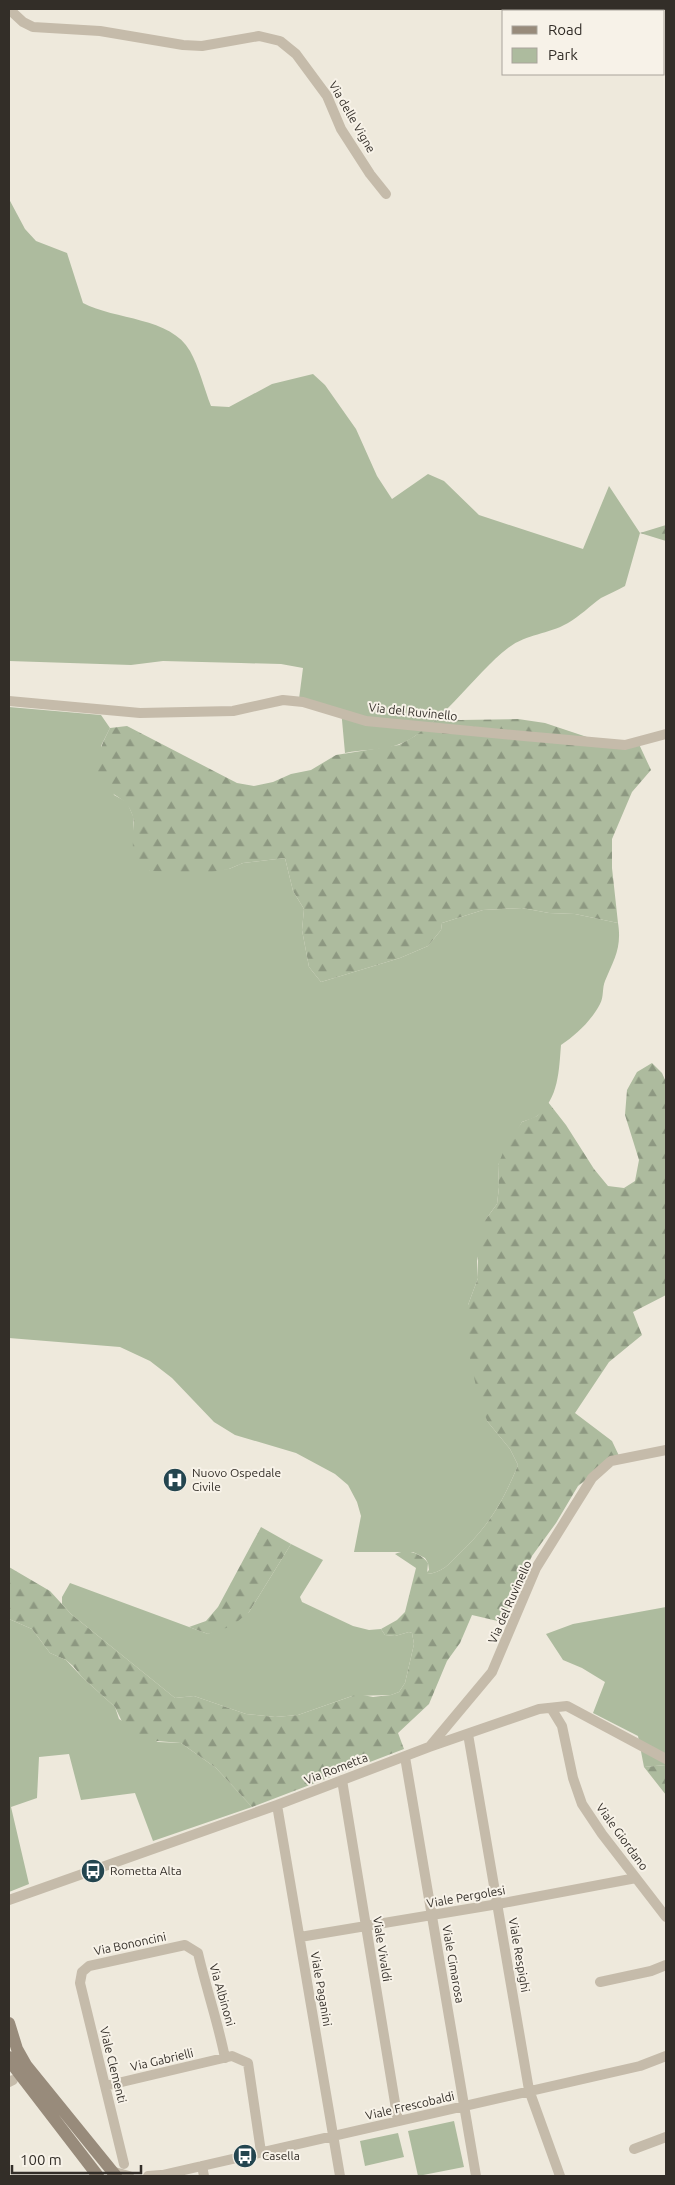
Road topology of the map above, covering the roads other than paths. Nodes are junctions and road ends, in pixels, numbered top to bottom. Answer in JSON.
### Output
{"nodes":[{"id":1,"x":9,"y":9,"type":"edge"},
{"id":2,"x":386,"y":194,"type":"dead end"},
{"id":3,"x":9,"y":701,"type":"edge"},
{"id":4,"x":666,"y":734,"type":"edge"},
{"id":5,"x":666,"y":1450,"type":"edge"},
{"id":6,"x":552,"y":1708,"type":"junction"},
{"id":7,"x":468,"y":1734,"type":"junction"},
{"id":8,"x":429,"y":1747,"type":"junction"},
{"id":9,"x":405,"y":1757,"type":"junction"},
{"id":10,"x":666,"y":1759,"type":"edge"},
{"id":11,"x":342,"y":1780,"type":"junction"},
{"id":12,"x":278,"y":1805,"type":"junction"},
{"id":13,"x":636,"y":1878,"type":"junction"},
{"id":14,"x":9,"y":1900,"type":"edge"},
{"id":15,"x":498,"y":1904,"type":"junction"},
{"id":16,"x":432,"y":1915,"type":"junction"},
{"id":17,"x":666,"y":1917,"type":"edge"},
{"id":18,"x":366,"y":1926,"type":"junction"},
{"id":19,"x":300,"y":1937,"type":"junction"},
{"id":20,"x":185,"y":1945,"type":"joint"},
{"id":21,"x":666,"y":1965,"type":"edge"},
{"id":22,"x":82,"y":1972,"type":"joint"},
{"id":23,"x":600,"y":1982,"type":"dead end"},
{"id":24,"x":9,"y":2023,"type":"edge"},
{"id":25,"x":666,"y":2056,"type":"edge"},
{"id":26,"x":9,"y":2057,"type":"edge"},
{"id":27,"x":225,"y":2058,"type":"junction"},
{"id":28,"x":105,"y":2086,"type":"junction"},
{"id":29,"x":529,"y":2090,"type":"junction"},
{"id":30,"x":464,"y":2106,"type":"junction"},
{"id":31,"x":398,"y":2121,"type":"junction"},
{"id":32,"x":334,"y":2137,"type":"junction"},
{"id":33,"x":666,"y":2137,"type":"edge"},
{"id":34,"x":634,"y":2149,"type":"dead end"},
{"id":35,"x":261,"y":2152,"type":"junction"},
{"id":36,"x":84,"y":2158,"type":"junction"},
{"id":37,"x":124,"y":2164,"type":"dead end"},
{"id":38,"x":202,"y":2166,"type":"junction"},
{"id":39,"x":110,"y":2174,"type":"edge"},
{"id":40,"x":98,"y":2176,"type":"edge"},
{"id":41,"x":129,"y":2176,"type":"edge"},
{"id":42,"x":148,"y":2176,"type":"edge"},
{"id":43,"x":160,"y":2176,"type":"edge"},
{"id":44,"x":204,"y":2176,"type":"edge"},
{"id":45,"x":340,"y":2176,"type":"edge"},
{"id":46,"x":476,"y":2176,"type":"edge"},
{"id":47,"x":560,"y":2176,"type":"edge"}],
"edges":[{"from":1,"to":2,"type":"street","name":"Via delle Vigne"},
{"from":3,"to":4,"type":"street","name":"Via del Ruvinello"},
{"from":5,"to":8,"type":"street","name":"Via del Ruvinello"},
{"from":6,"to":7,"type":"street","name":"Via Rometta"},
{"from":6,"to":10,"type":"street","name":"Via Rometta"},
{"from":6,"to":13,"type":"street","name":"Viale Giordano"},
{"from":7,"to":8,"type":"street","name":"Via Rometta"},
{"from":7,"to":15,"type":"street","name":"Viale Respighi"},
{"from":8,"to":9,"type":"street","name":"Via Rometta"},
{"from":9,"to":11,"type":"street","name":"Via Rometta"},
{"from":9,"to":16,"type":"street","name":"Viale Cimarosa"},
{"from":11,"to":12,"type":"street","name":"Via Rometta"},
{"from":11,"to":18,"type":"street","name":"Viale Vivaldi"},
{"from":12,"to":14,"type":"street","name":"Via Rometta"},
{"from":12,"to":19,"type":"street","name":"Viale Paganini"},
{"from":13,"to":15,"type":"street","name":"Viale Pergolesi"},
{"from":13,"to":17,"type":"street","name":"Viale Giordano"},
{"from":15,"to":16,"type":"street","name":"Viale Pergolesi"},
{"from":15,"to":29,"type":"street","name":"Viale Respighi"},
{"from":16,"to":18,"type":"street","name":"Viale Pergolesi"},
{"from":16,"to":30,"type":"street","name":"Viale Cimarosa"},
{"from":18,"to":19,"type":"street","name":"Viale Pergolesi"},
{"from":18,"to":31,"type":"street","name":"Viale Vivaldi"},
{"from":19,"to":32,"type":"street","name":"Viale Paganini"},
{"from":20,"to":22,"type":"street","name":"Via Bononcini"},
{"from":20,"to":27,"type":"street","name":"Via Albinoni"},
{"from":21,"to":23,"type":"street"},
{"from":22,"to":28,"type":"street","name":"Viale Clementi"},
{"from":24,"to":39,"type":"main road"},
{"from":25,"to":29,"type":"street","name":"Viale Frescobaldi"},
{"from":26,"to":36,"type":"main road"},
{"from":27,"to":28,"type":"street","name":"Via Gabrielli"},
{"from":27,"to":35,"type":"street"},
{"from":28,"to":37,"type":"street","name":"Viale Clementi"},
{"from":29,"to":30,"type":"street","name":"Viale Frescobaldi"},
{"from":29,"to":47,"type":"street","name":"Viale Respighi"},
{"from":30,"to":31,"type":"street","name":"Viale Frescobaldi"},
{"from":30,"to":46,"type":"street","name":"Viale Cimarosa"},
{"from":31,"to":32,"type":"street","name":"Viale Frescobaldi"},
{"from":32,"to":35,"type":"street","name":"Viale Frescobaldi"},
{"from":32,"to":45,"type":"street","name":"Viale Paganini"},
{"from":33,"to":34,"type":"street"},
{"from":35,"to":38,"type":"street","name":"Viale Frescobaldi"},
{"from":36,"to":39,"type":"street"},
{"from":36,"to":40,"type":"main road"},
{"from":38,"to":43,"type":"street","name":"Viale Frescobaldi"},
{"from":38,"to":44,"type":"street"},
{"from":39,"to":41,"type":"street"},
{"from":42,"to":43,"type":"street","name":"Viale Frescobaldi"}]}
